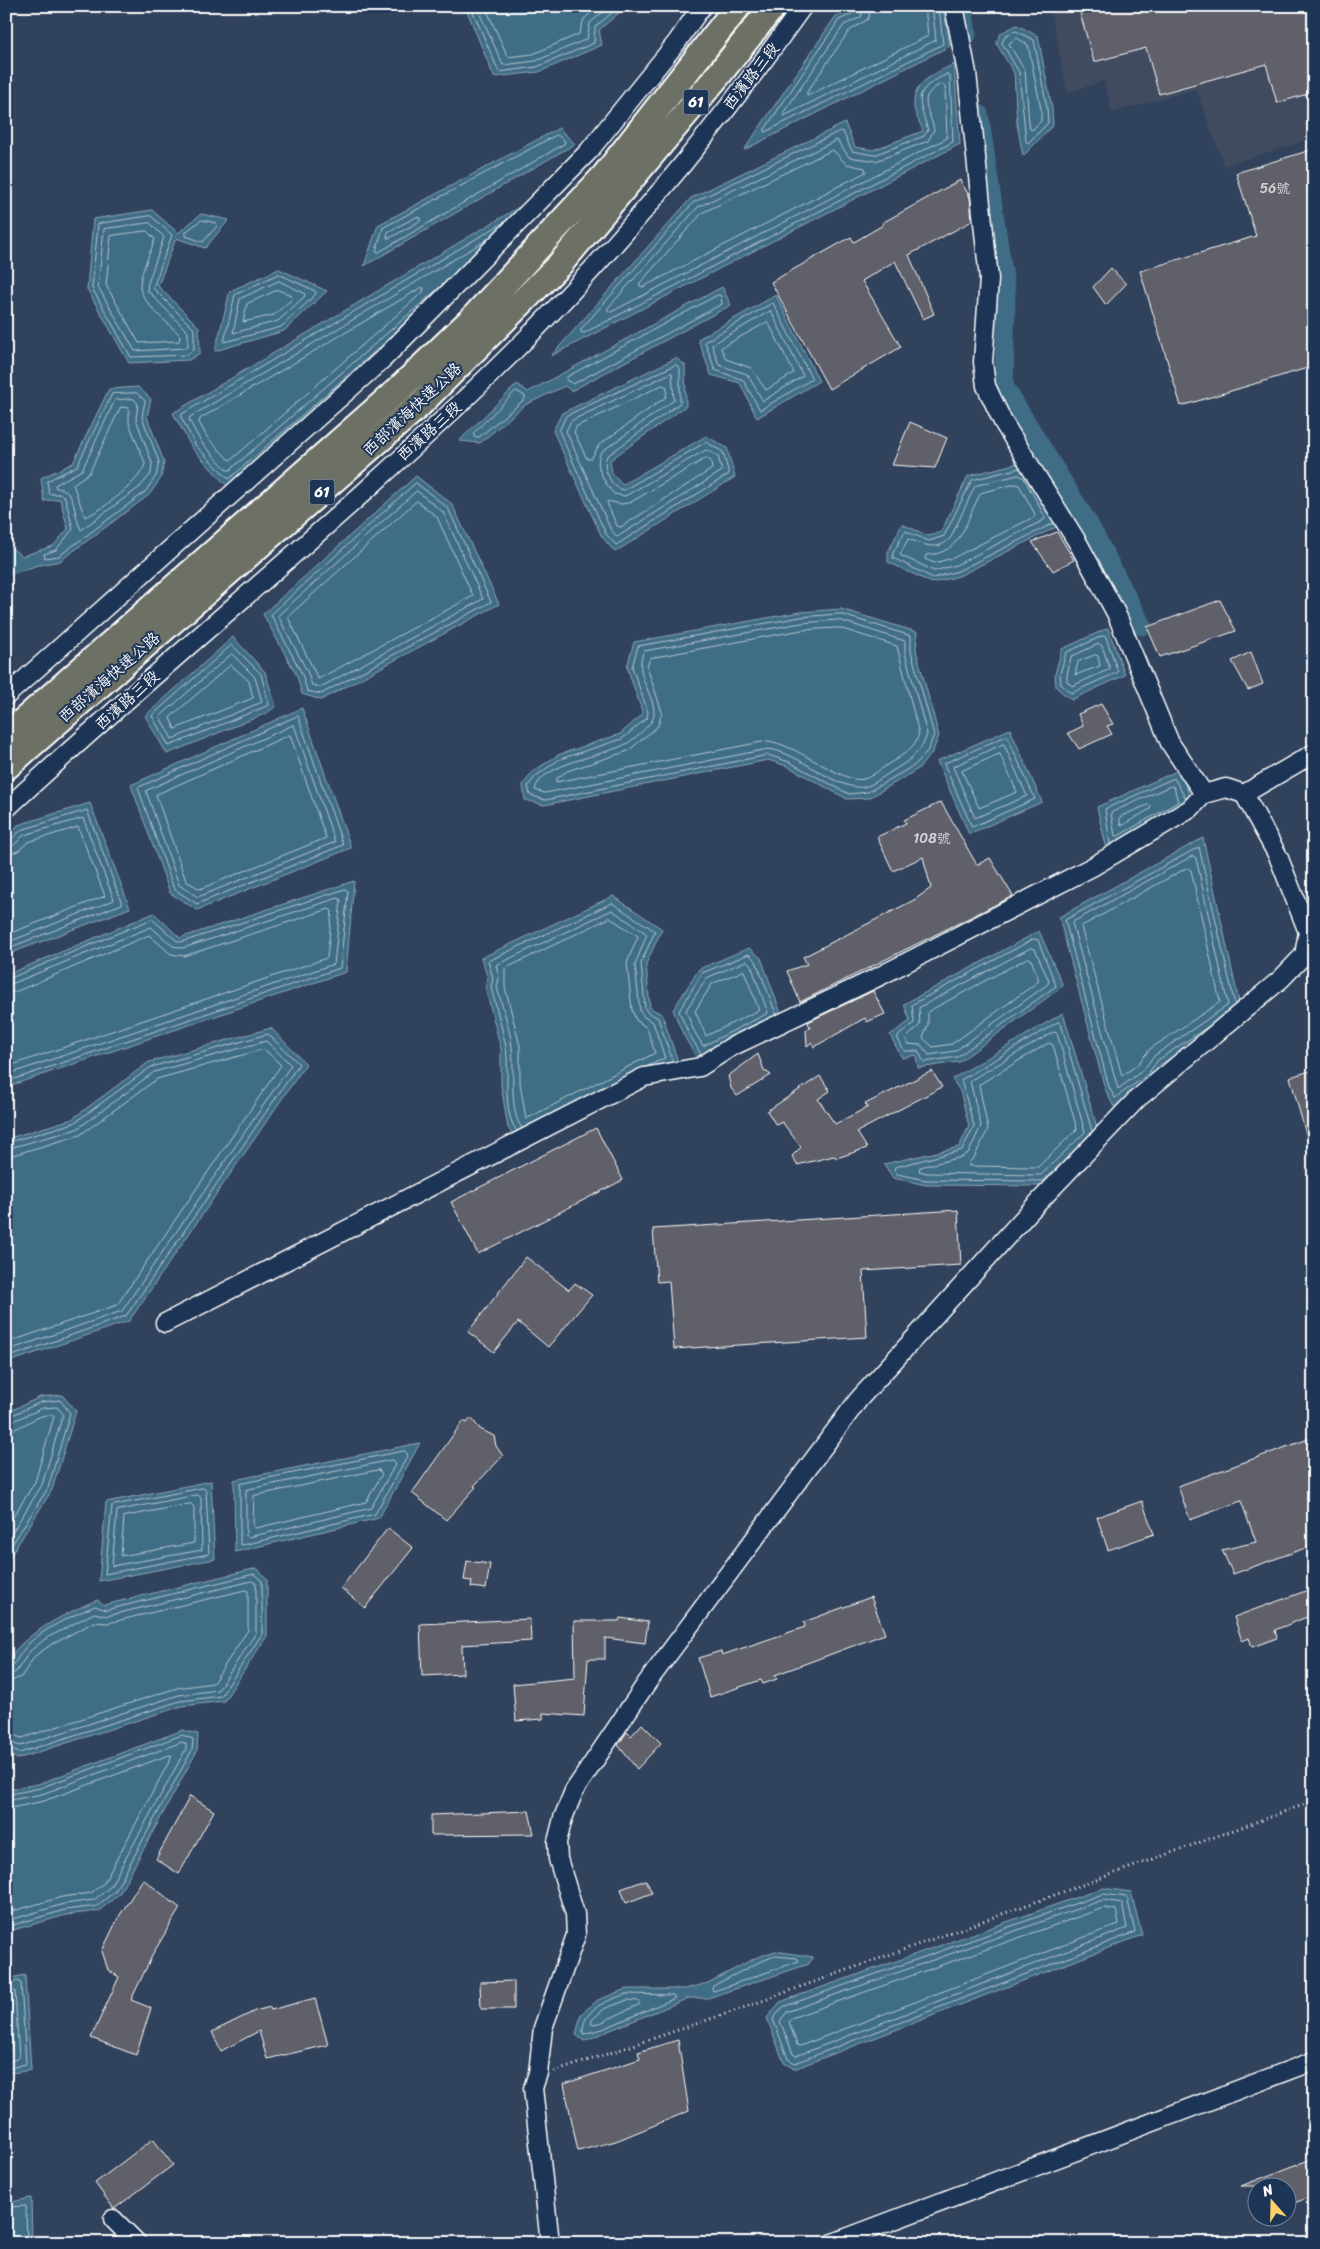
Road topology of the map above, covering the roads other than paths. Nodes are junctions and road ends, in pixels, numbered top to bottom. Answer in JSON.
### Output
{"nodes":[{"id":1,"x":702,"y":6,"type":"edge"},
{"id":2,"x":738,"y":6,"type":"edge"},
{"id":3,"x":773,"y":6,"type":"edge"},
{"id":4,"x":803,"y":6,"type":"edge"},
{"id":5,"x":954,"y":6,"type":"edge"},
{"id":6,"x":6,"y":696,"type":"edge"},
{"id":7,"x":6,"y":736,"type":"edge"},
{"id":8,"x":1314,"y":753,"type":"edge"},
{"id":9,"x":6,"y":767,"type":"edge"},
{"id":10,"x":1204,"y":794,"type":"junction"},
{"id":11,"x":1244,"y":794,"type":"junction"},
{"id":12,"x":6,"y":809,"type":"edge"},
{"id":13,"x":165,"y":1323,"type":"dead end"},
{"id":14,"x":1314,"y":2061,"type":"edge"},
{"id":15,"x":113,"y":2219,"type":"dead end"},
{"id":16,"x":137,"y":2243,"type":"edge"},
{"id":17,"x":550,"y":2243,"type":"edge"},
{"id":18,"x":833,"y":2243,"type":"edge"}],
"edges":[{"from":1,"to":6,"type":"street"},
{"from":2,"to":7,"type":"highway","name":"西部濱海快速公路","number":"61"},
{"from":3,"to":9,"type":"highway","name":"西部濱海快速公路","number":"61"},
{"from":4,"to":12,"type":"street","name":"西濱路三段"},
{"from":5,"to":10,"type":"street"},
{"from":8,"to":11,"type":"street"},
{"from":10,"to":11,"type":"street"},
{"from":10,"to":13,"type":"street"},
{"from":11,"to":17,"type":"street"},
{"from":14,"to":18,"type":"street"},
{"from":15,"to":16,"type":"street"}]}
